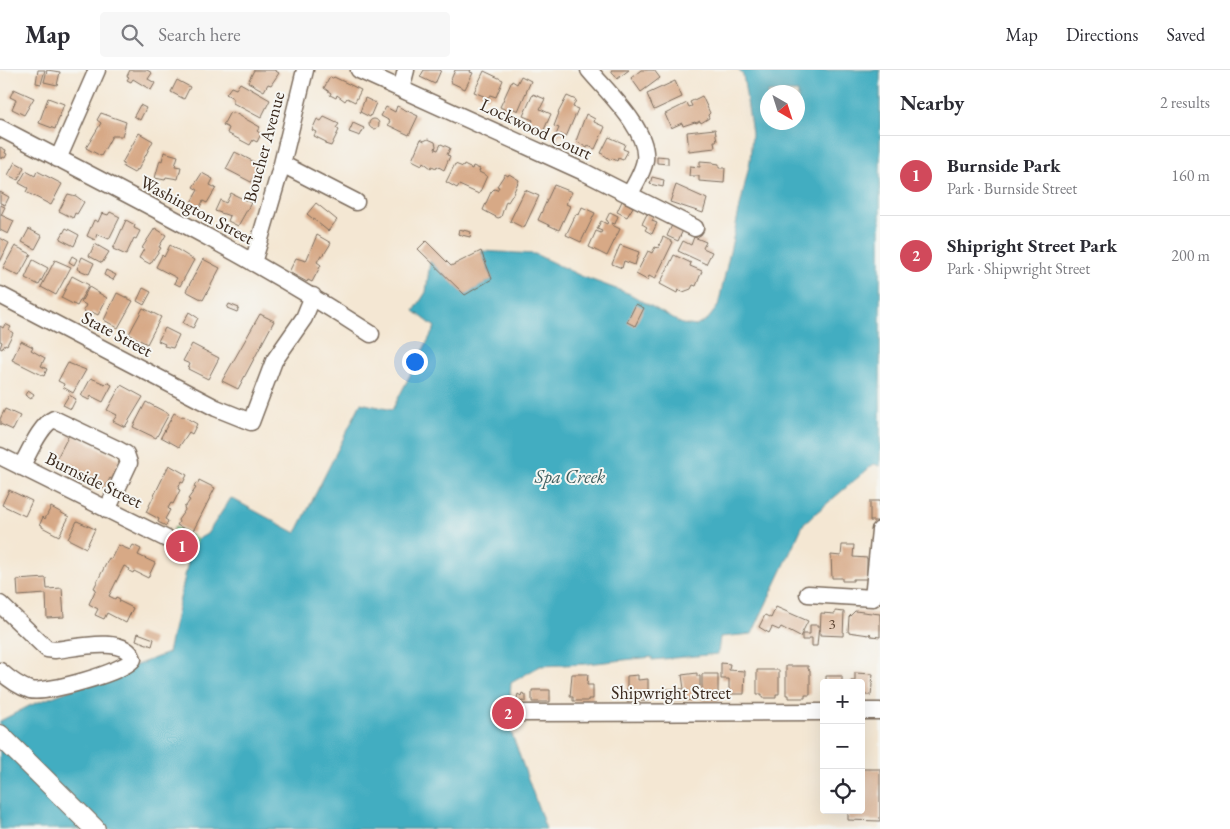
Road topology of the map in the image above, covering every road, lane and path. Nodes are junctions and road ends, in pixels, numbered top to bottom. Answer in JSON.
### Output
{"nodes":[{"id":1,"x":97,"y":70,"type":"edge"},
{"id":2,"x":305,"y":70,"type":"edge"},
{"id":3,"x":359,"y":70,"type":"edge"},
{"id":4,"x":406,"y":70,"type":"edge"},
{"id":5,"x":589,"y":70,"type":"edge"},
{"id":6,"x":401,"y":89,"type":"junction"},
{"id":7,"x":0,"y":128,"type":"edge"},
{"id":8,"x":58,"y":158,"type":"junction"},
{"id":9,"x":282,"y":164,"type":"junction"},
{"id":10,"x":629,"y":195,"type":"junction"},
{"id":11,"x":356,"y":202,"type":"dead end"},
{"id":12,"x":695,"y":228,"type":"dead end"},
{"id":13,"x":253,"y":263,"type":"junction"},
{"id":14,"x":0,"y":295,"type":"edge"},
{"id":15,"x":313,"y":296,"type":"junction"},
{"id":16,"x":371,"y":334,"type":"dead end"},
{"id":17,"x":0,"y":456,"type":"edge"},
{"id":18,"x":21,"y":466,"type":"junction"},
{"id":19,"x":107,"y":510,"type":"junction"},
{"id":20,"x":880,"y":530,"type":"edge"},
{"id":21,"x":169,"y":540,"type":"dead end"},
{"id":22,"x":808,"y":594,"type":"dead end"},
{"id":23,"x":0,"y":597,"type":"edge"},
{"id":24,"x":0,"y":603,"type":"edge"},
{"id":25,"x":0,"y":671,"type":"edge"},
{"id":26,"x":865,"y":711,"type":"edge"},
{"id":27,"x":880,"y":711,"type":"edge"},
{"id":28,"x":820,"y":712,"type":"edge"},
{"id":29,"x":518,"y":713,"type":"dead end"},
{"id":30,"x":0,"y":735,"type":"edge"},
{"id":31,"x":95,"y":829,"type":"edge"}],
"edges":[{"from":1,"to":8,"type":"street"},
{"from":2,"to":9,"type":"street","name":"Boucher Avenue"},
{"from":3,"to":6,"type":"street","name":"Lockwood Court"},
{"from":4,"to":6,"type":"street"},
{"from":5,"to":10,"type":"street"},
{"from":6,"to":10,"type":"street","name":"Lockwood Court"},
{"from":7,"to":8,"type":"street","name":"Washington Street"},
{"from":8,"to":13,"type":"street","name":"Washington Street"},
{"from":9,"to":11,"type":"street"},
{"from":9,"to":13,"type":"street","name":"Boucher Avenue"},
{"from":10,"to":12,"type":"street","name":"Lockwood Court"},
{"from":13,"to":15,"type":"street","name":"Washington Street"},
{"from":14,"to":15,"type":"street","name":"State Street"},
{"from":15,"to":16,"type":"street","name":"Washington Street"},
{"from":17,"to":18,"type":"street","name":"Burnside Street"},
{"from":18,"to":19,"type":"street","name":"Burnside Street"},
{"from":18,"to":19,"type":"street"},
{"from":19,"to":21,"type":"street","name":"Burnside Street"},
{"from":20,"to":22,"type":"street"},
{"from":23,"to":24,"type":"street"},
{"from":24,"to":25,"type":"street"},
{"from":26,"to":27,"type":"street"},
{"from":28,"to":29,"type":"street","name":"Shipwright Street"},
{"from":30,"to":31,"type":"main road"}]}
